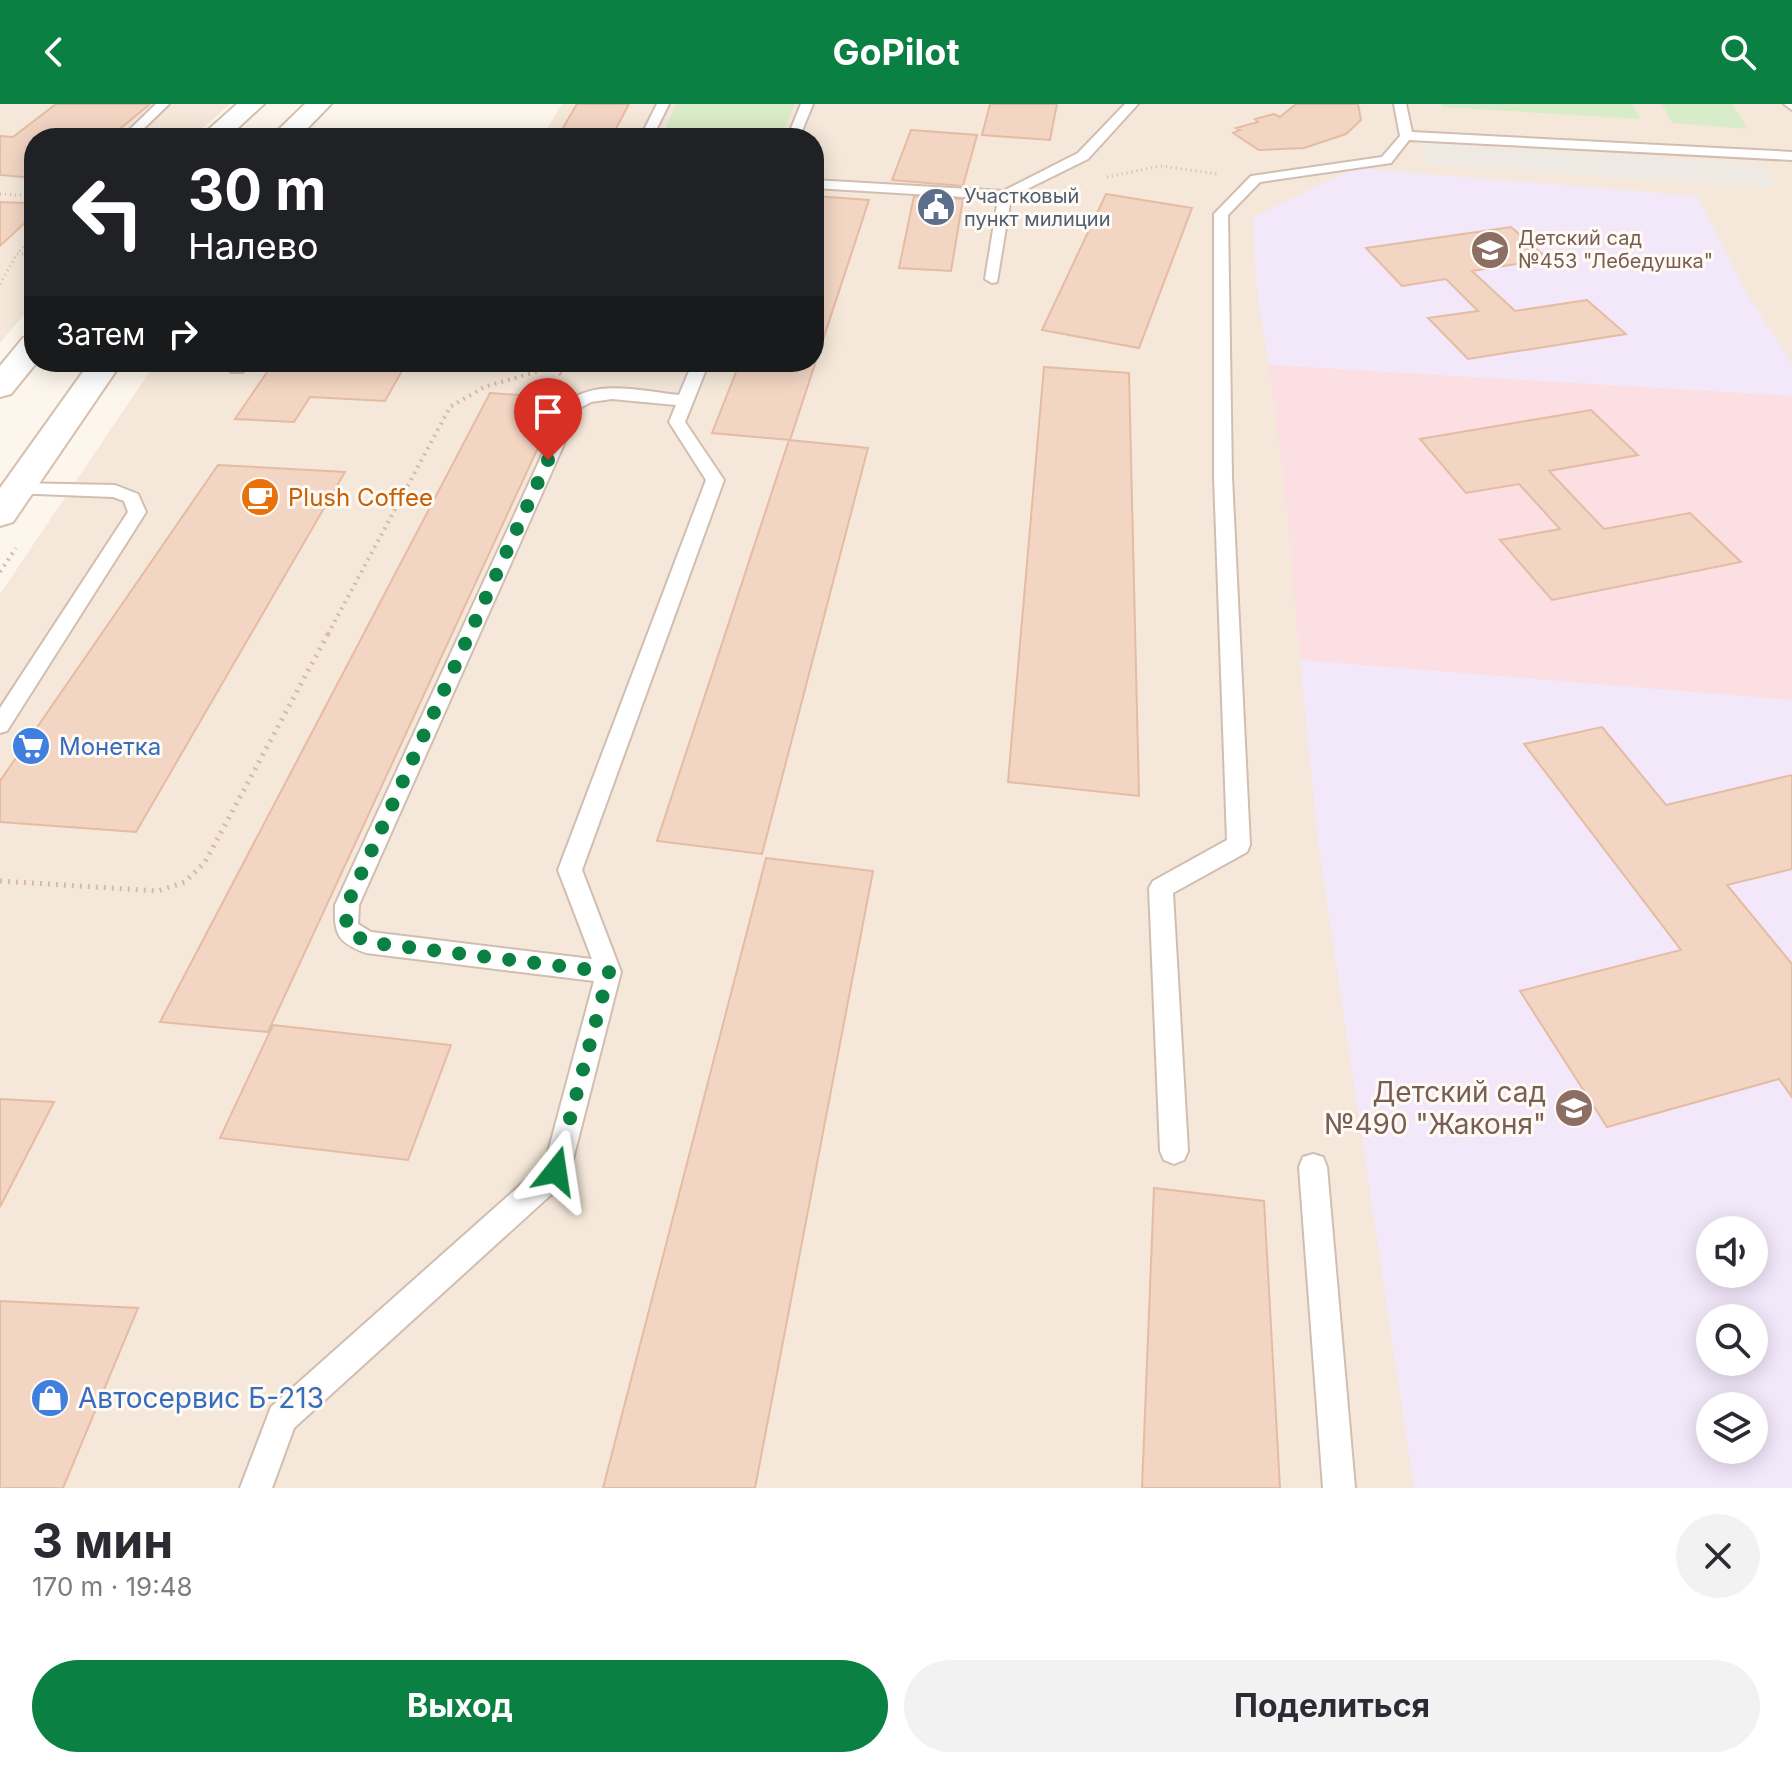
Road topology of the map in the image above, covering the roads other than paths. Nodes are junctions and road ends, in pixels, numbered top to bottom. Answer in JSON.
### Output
{"nodes":[{"id":1,"x":163,"y":104,"type":"edge"},
{"id":2,"x":252,"y":104,"type":"edge"},
{"id":3,"x":319,"y":104,"type":"edge"},
{"id":4,"x":663,"y":104,"type":"edge"},
{"id":5,"x":807,"y":104,"type":"edge"},
{"id":6,"x":1132,"y":104,"type":"edge"},
{"id":7,"x":1400,"y":104,"type":"edge"},
{"id":8,"x":138,"y":128,"type":"edge"},
{"id":9,"x":224,"y":128,"type":"edge"},
{"id":10,"x":294,"y":128,"type":"edge"},
{"id":11,"x":651,"y":128,"type":"edge"},
{"id":12,"x":797,"y":128,"type":"edge"},
{"id":13,"x":1406,"y":136,"type":"junction"},
{"id":14,"x":1792,"y":156,"type":"edge"},
{"id":15,"x":824,"y":185,"type":"edge"},
{"id":16,"x":1005,"y":195,"type":"junction"},
{"id":17,"x":992,"y":279,"type":"dead end"},
{"id":18,"x":24,"y":357,"type":"edge"},
{"id":19,"x":99,"y":372,"type":"edge"},
{"id":20,"x":697,"y":372,"type":"edge"},
{"id":21,"x":0,"y":387,"type":"edge"},
{"id":22,"x":685,"y":401,"type":"junction"},
{"id":23,"x":9,"y":502,"type":"edge"},
{"id":24,"x":0,"y":725,"type":"edge"},
{"id":25,"x":609,"y":972,"type":"junction"},
{"id":26,"x":1174,"y":1151,"type":"dead end"},
{"id":27,"x":1313,"y":1167,"type":"dead end"},
{"id":28,"x":256,"y":1488,"type":"edge"},
{"id":29,"x":1339,"y":1488,"type":"edge"}],
"edges":[{"from":1,"to":8,"type":"lane"},
{"from":2,"to":9,"type":"main road"},
{"from":3,"to":10,"type":"main road"},
{"from":4,"to":11,"type":"lane"},
{"from":5,"to":12,"type":"lane"},
{"from":6,"to":16,"type":"lane"},
{"from":7,"to":13,"type":"lane"},
{"from":13,"to":14,"type":"lane"},
{"from":13,"to":26,"type":"lane"},
{"from":15,"to":16,"type":"lane"},
{"from":16,"to":17,"type":"lane"},
{"from":18,"to":21,"type":"main road"},
{"from":19,"to":23,"type":"main road"},
{"from":20,"to":22,"type":"lane"},
{"from":22,"to":25,"type":"lane"},
{"from":22,"to":25,"type":"lane"},
{"from":23,"to":24,"type":"lane"},
{"from":25,"to":28,"type":"lane"},
{"from":27,"to":29,"type":"lane"}]}
